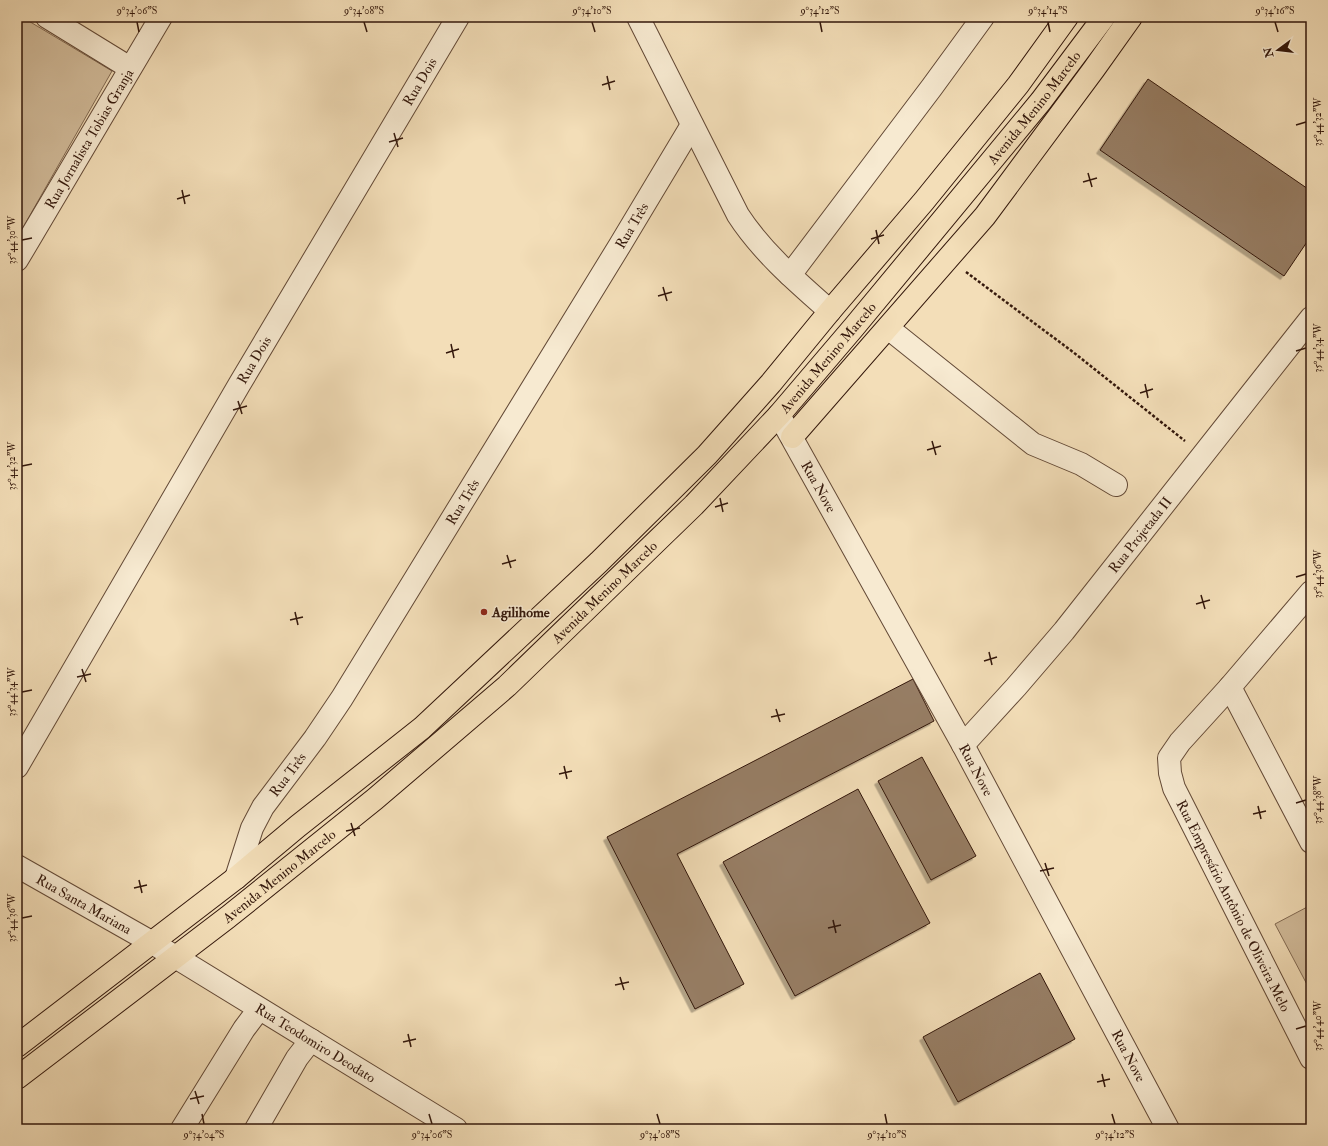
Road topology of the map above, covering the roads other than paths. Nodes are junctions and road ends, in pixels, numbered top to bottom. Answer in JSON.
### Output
{"nodes":[{"id":1,"x":47,"y":17,"type":"edge"},
{"id":2,"x":161,"y":17,"type":"edge"},
{"id":3,"x":458,"y":17,"type":"edge"},
{"id":4,"x":638,"y":17,"type":"edge"},
{"id":5,"x":983,"y":17,"type":"edge"},
{"id":6,"x":1067,"y":17,"type":"edge"},
{"id":7,"x":1104,"y":17,"type":"edge"},
{"id":8,"x":1131,"y":17,"type":"edge"},
{"id":9,"x":130,"y":68,"type":"junction"},
{"id":10,"x":692,"y":125,"type":"junction"},
{"id":11,"x":965,"y":240,"type":"junction"},
{"id":12,"x":17,"y":260,"type":"edge"},
{"id":13,"x":908,"y":260,"type":"junction"},
{"id":14,"x":790,"y":275,"type":"junction"},
{"id":15,"x":830,"y":311,"type":"junction"},
{"id":16,"x":1311,"y":318,"type":"edge"},
{"id":17,"x":888,"y":328,"type":"junction"},
{"id":18,"x":779,"y":414,"type":"junction"},
{"id":19,"x":792,"y":437,"type":"junction"},
{"id":20,"x":1116,"y":485,"type":"dead end"},
{"id":21,"x":1311,"y":592,"type":"edge"},
{"id":22,"x":1230,"y":687,"type":"junction"},
{"id":23,"x":963,"y":745,"type":"junction"},
{"id":24,"x":17,"y":767,"type":"edge"},
{"id":25,"x":1311,"y":842,"type":"edge"},
{"id":26,"x":17,"y":866,"type":"edge"},
{"id":27,"x":236,"y":878,"type":"junction"},
{"id":28,"x":152,"y":942,"type":"junction"},
{"id":29,"x":175,"y":957,"type":"junction"},
{"id":30,"x":259,"y":1009,"type":"junction"},
{"id":31,"x":311,"y":1040,"type":"junction"},
{"id":32,"x":17,"y":1046,"type":"edge"},
{"id":33,"x":1311,"y":1058,"type":"edge"},
{"id":34,"x":17,"y":1078,"type":"edge"},
{"id":35,"x":182,"y":1129,"type":"edge"},
{"id":36,"x":256,"y":1129,"type":"edge"},
{"id":37,"x":456,"y":1129,"type":"edge"},
{"id":38,"x":1168,"y":1129,"type":"edge"}],
"edges":[{"from":1,"to":9,"type":"street"},
{"from":2,"to":9,"type":"street","name":"Rua Jornalista Tobias Granja"},
{"from":3,"to":24,"type":"street","name":"Rua Dois"},
{"from":4,"to":10,"type":"street"},
{"from":5,"to":14,"type":"street"},
{"from":6,"to":15,"type":"main road","name":"Avenida Menino Marcelo"},
{"from":7,"to":13,"type":"main road","name":"Avenida Menino Marcelo"},
{"from":8,"to":11,"type":"main road"},
{"from":9,"to":12,"type":"street","name":"Rua Jornalista Tobias Granja"},
{"from":10,"to":14,"type":"street"},
{"from":10,"to":27,"type":"street","name":"Rua Três"},
{"from":11,"to":13,"type":"main road"},
{"from":11,"to":17,"type":"main road"},
{"from":13,"to":18,"type":"main road","name":"Avenida Menino Marcelo"},
{"from":14,"to":15,"type":"street"},
{"from":15,"to":27,"type":"main road","name":"Avenida Menino Marcelo"},
{"from":16,"to":23,"type":"street","name":"Rua Projetada II"},
{"from":17,"to":19,"type":"main road"},
{"from":17,"to":20,"type":"street"},
{"from":18,"to":19,"type":"street","name":"Rua Nove"},
{"from":18,"to":29,"type":"main road","name":"Avenida Menino Marcelo"},
{"from":19,"to":23,"type":"street","name":"Rua Nove"},
{"from":21,"to":22,"type":"street"},
{"from":22,"to":25,"type":"street"},
{"from":22,"to":33,"type":"street","name":"Rua Empresário Antônio de Oliveira Melo"},
{"from":23,"to":38,"type":"street","name":"Rua Nove"},
{"from":26,"to":28,"type":"street","name":"Rua Santa Mariana"},
{"from":27,"to":28,"type":"main road","name":"Avenida Menino Marcelo"},
{"from":28,"to":29,"type":"street","name":"Rua Santa Mariana"},
{"from":28,"to":32,"type":"main road","name":"Avenida Menino Marcelo"},
{"from":29,"to":30,"type":"street","name":"Rua Teodomiro Deodato"},
{"from":29,"to":34,"type":"main road","name":"Avenida Menino Marcelo"},
{"from":30,"to":31,"type":"street","name":"Rua Teodomiro Deodato"},
{"from":30,"to":35,"type":"street"},
{"from":31,"to":36,"type":"street"},
{"from":31,"to":37,"type":"street","name":"Rua Teodomiro Deodato"}]}
